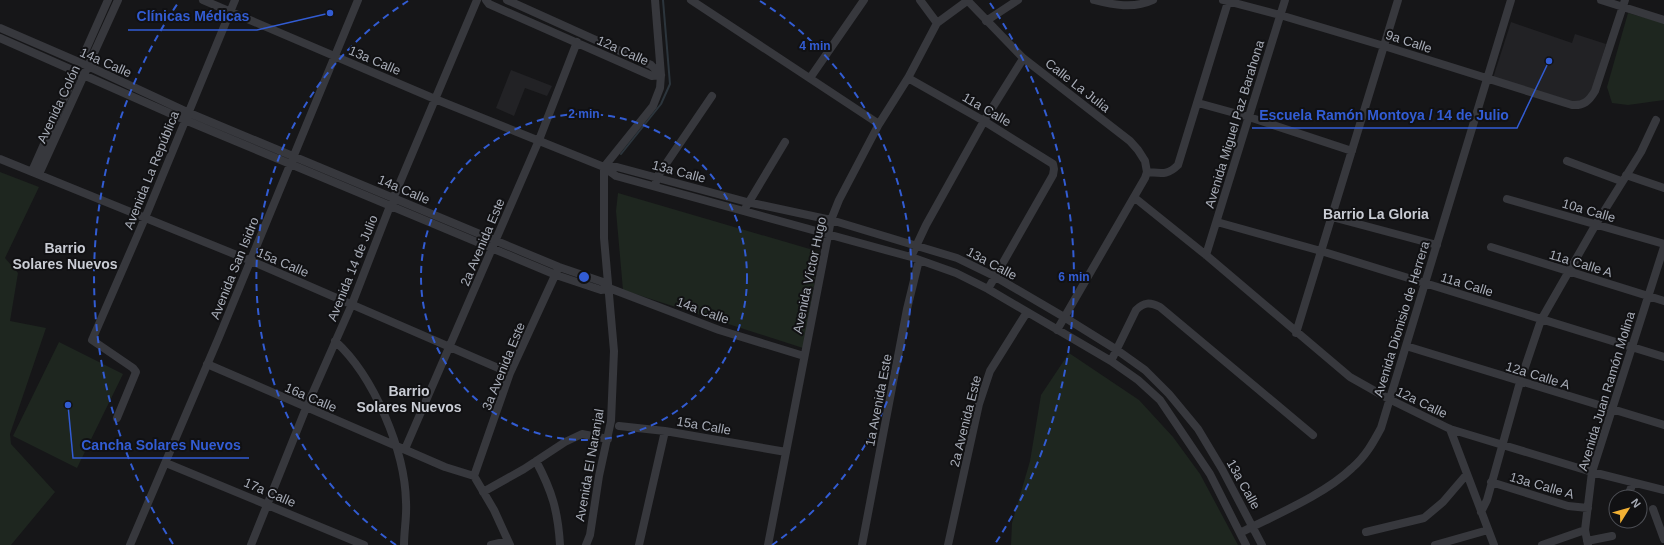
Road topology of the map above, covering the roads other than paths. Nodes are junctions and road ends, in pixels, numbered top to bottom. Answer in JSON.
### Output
{"nodes":[{"id":1,"x":108,"y":0,"type":"edge"},
{"id":2,"x":118,"y":0,"type":"edge"},
{"id":3,"x":203,"y":0,"type":"edge"},
{"id":4,"x":235,"y":0,"type":"edge"},
{"id":5,"x":358,"y":0,"type":"edge"},
{"id":6,"x":477,"y":0,"type":"edge"},
{"id":7,"x":486,"y":0,"type":"edge"},
{"id":8,"x":507,"y":0,"type":"edge"},
{"id":9,"x":655,"y":0,"type":"edge"},
{"id":10,"x":691,"y":0,"type":"edge"},
{"id":11,"x":864,"y":0,"type":"edge"},
{"id":12,"x":920,"y":0,"type":"edge"},
{"id":13,"x":967,"y":0,"type":"edge"},
{"id":14,"x":1018,"y":0,"type":"edge"},
{"id":15,"x":1094,"y":0,"type":"edge"},
{"id":16,"x":1153,"y":0,"type":"edge"},
{"id":17,"x":1285,"y":0,"type":"edge"},
{"id":18,"x":1398,"y":0,"type":"edge"},
{"id":19,"x":1511,"y":0,"type":"edge"},
{"id":20,"x":1601,"y":0,"type":"edge"},
{"id":21,"x":1226,"y":1,"type":"edge"},
{"id":22,"x":1624,"y":4,"type":"edge"},
{"id":23,"x":230,"y":11,"type":"junction"},
{"id":24,"x":1280,"y":15,"type":"junction"},
{"id":25,"x":1664,"y":20,"type":"edge"},
{"id":26,"x":986,"y":21,"type":"junction"},
{"id":27,"x":937,"y":23,"type":"junction"},
{"id":28,"x":0,"y":28,"type":"edge"},
{"id":29,"x":0,"y":38,"type":"edge"},
{"id":30,"x":577,"y":42,"type":"junction"},
{"id":31,"x":1384,"y":46,"type":"junction"},
{"id":32,"x":335,"y":56,"type":"junction"},
{"id":33,"x":1021,"y":62,"type":"dead end"},
{"id":34,"x":80,"y":63,"type":"junction"},
{"id":35,"x":87,"y":70,"type":"junction"},
{"id":36,"x":76,"y":71,"type":"junction"},
{"id":37,"x":661,"y":74,"type":"junction"},
{"id":38,"x":810,"y":78,"type":"junction"},
{"id":39,"x":908,"y":78,"type":"junction"},
{"id":40,"x":1487,"y":79,"type":"junction"},
{"id":41,"x":712,"y":96,"type":"dead end"},
{"id":42,"x":435,"y":98,"type":"junction"},
{"id":43,"x":1198,"y":103,"type":"junction"},
{"id":44,"x":186,"y":116,"type":"junction"},
{"id":45,"x":1249,"y":117,"type":"junction"},
{"id":46,"x":1656,"y":120,"type":"dead end"},
{"id":47,"x":984,"y":121,"type":"junction"},
{"id":48,"x":879,"y":124,"type":"junction"},
{"id":49,"x":539,"y":140,"type":"junction"},
{"id":50,"x":785,"y":142,"type":"dead end"},
{"id":51,"x":1352,"y":151,"type":"junction"},
{"id":52,"x":0,"y":159,"type":"edge"},
{"id":53,"x":291,"y":160,"type":"junction"},
{"id":54,"x":1567,"y":161,"type":"dead end"},
{"id":55,"x":604,"y":167,"type":"junction"},
{"id":56,"x":1147,"y":172,"type":"junction"},
{"id":57,"x":35,"y":173,"type":"junction"},
{"id":58,"x":657,"y":177,"type":"junction"},
{"id":59,"x":1624,"y":178,"type":"junction"},
{"id":60,"x":654,"y":186,"type":"junction"},
{"id":61,"x":1664,"y":188,"type":"edge"},
{"id":62,"x":394,"y":198,"type":"junction"},
{"id":63,"x":1135,"y":198,"type":"junction"},
{"id":64,"x":1507,"y":199,"type":"dead end"},
{"id":65,"x":747,"y":202,"type":"junction"},
{"id":66,"x":390,"y":206,"type":"junction"},
{"id":67,"x":744,"y":211,"type":"junction"},
{"id":68,"x":1332,"y":217,"type":"junction"},
{"id":69,"x":145,"y":218,"type":"junction"},
{"id":70,"x":831,"y":220,"type":"junction"},
{"id":71,"x":1217,"y":222,"type":"junction"},
{"id":72,"x":1596,"y":224,"type":"junction"},
{"id":73,"x":829,"y":233,"type":"junction"},
{"id":74,"x":493,"y":244,"type":"junction"},
{"id":75,"x":916,"y":244,"type":"junction"},
{"id":76,"x":1664,"y":244,"type":"edge"},
{"id":77,"x":1437,"y":245,"type":"junction"},
{"id":78,"x":1490,"y":247,"type":"dead end"},
{"id":79,"x":1664,"y":247,"type":"edge"},
{"id":80,"x":1321,"y":251,"type":"junction"},
{"id":81,"x":1206,"y":255,"type":"junction"},
{"id":82,"x":915,"y":258,"type":"junction"},
{"id":83,"x":249,"y":260,"type":"junction"},
{"id":84,"x":558,"y":271,"type":"junction"},
{"id":85,"x":1568,"y":272,"type":"junction"},
{"id":86,"x":994,"y":276,"type":"junction"},
{"id":87,"x":1425,"y":284,"type":"junction"},
{"id":88,"x":609,"y":288,"type":"junction"},
{"id":89,"x":988,"y":288,"type":"junction"},
{"id":90,"x":1648,"y":296,"type":"junction"},
{"id":91,"x":1664,"y":300,"type":"edge"},
{"id":92,"x":352,"y":304,"type":"junction"},
{"id":93,"x":1027,"y":312,"type":"junction"},
{"id":94,"x":1064,"y":317,"type":"junction"},
{"id":95,"x":1540,"y":320,"type":"junction"},
{"id":96,"x":1057,"y":330,"type":"junction"},
{"id":97,"x":1296,"y":333,"type":"junction"},
{"id":98,"x":335,"y":341,"type":"junction"},
{"id":99,"x":1406,"y":346,"type":"junction"},
{"id":100,"x":450,"y":347,"type":"junction"},
{"id":101,"x":1632,"y":348,"type":"junction"},
{"id":102,"x":1117,"y":350,"type":"junction"},
{"id":103,"x":804,"y":356,"type":"junction"},
{"id":104,"x":1664,"y":357,"type":"edge"},
{"id":105,"x":1111,"y":361,"type":"junction"},
{"id":106,"x":207,"y":364,"type":"junction"},
{"id":107,"x":510,"y":372,"type":"junction"},
{"id":108,"x":1520,"y":382,"type":"junction"},
{"id":109,"x":1389,"y":400,"type":"junction"},
{"id":110,"x":306,"y":408,"type":"junction"},
{"id":111,"x":1612,"y":410,"type":"junction"},
{"id":112,"x":117,"y":418,"type":"dead end"},
{"id":113,"x":1664,"y":425,"type":"edge"},
{"id":114,"x":618,"y":426,"type":"dead end"},
{"id":115,"x":1198,"y":429,"type":"junction"},
{"id":116,"x":1450,"y":429,"type":"junction"},
{"id":117,"x":665,"y":431,"type":"junction"},
{"id":118,"x":1313,"y":435,"type":"dead end"},
{"id":119,"x":1186,"y":437,"type":"junction"},
{"id":120,"x":608,"y":439,"type":"junction"},
{"id":121,"x":1501,"y":444,"type":"junction"},
{"id":122,"x":397,"y":446,"type":"junction"},
{"id":123,"x":405,"y":450,"type":"junction"},
{"id":124,"x":786,"y":452,"type":"junction"},
{"id":125,"x":536,"y":461,"type":"junction"},
{"id":126,"x":166,"y":462,"type":"junction"},
{"id":127,"x":1592,"y":472,"type":"junction"},
{"id":128,"x":1467,"y":474,"type":"junction"},
{"id":129,"x":474,"y":476,"type":"junction"},
{"id":130,"x":1491,"y":482,"type":"junction"},
{"id":131,"x":1633,"y":483,"type":"junction"},
{"id":132,"x":1631,"y":489,"type":"edge"},
{"id":133,"x":1664,"y":490,"type":"edge"},
{"id":134,"x":483,"y":492,"type":"junction"},
{"id":135,"x":268,"y":504,"type":"junction"},
{"id":136,"x":1588,"y":508,"type":"junction"},
{"id":137,"x":1652,"y":509,"type":"dead end"},
{"id":138,"x":1481,"y":512,"type":"junction"},
{"id":139,"x":1253,"y":526,"type":"junction"},
{"id":140,"x":1488,"y":530,"type":"junction"},
{"id":141,"x":1585,"y":530,"type":"junction"},
{"id":142,"x":1366,"y":532,"type":"dead end"},
{"id":143,"x":1240,"y":533,"type":"junction"},
{"id":144,"x":1612,"y":536,"type":"dead end"},
{"id":145,"x":1664,"y":539,"type":"edge"},
{"id":146,"x":509,"y":543,"type":"edge"},
{"id":147,"x":1588,"y":543,"type":"edge"},
{"id":148,"x":130,"y":545,"type":"edge"},
{"id":149,"x":251,"y":545,"type":"edge"},
{"id":150,"x":363,"y":545,"type":"edge"},
{"id":151,"x":404,"y":545,"type":"edge"},
{"id":152,"x":491,"y":545,"type":"edge"},
{"id":153,"x":560,"y":545,"type":"edge"},
{"id":154,"x":586,"y":545,"type":"edge"},
{"id":155,"x":639,"y":545,"type":"edge"},
{"id":156,"x":768,"y":545,"type":"edge"},
{"id":157,"x":862,"y":545,"type":"edge"},
{"id":158,"x":948,"y":545,"type":"edge"},
{"id":159,"x":1246,"y":545,"type":"edge"},
{"id":160,"x":1262,"y":545,"type":"edge"},
{"id":161,"x":1435,"y":545,"type":"edge"},
{"id":162,"x":1494,"y":545,"type":"edge"},
{"id":163,"x":1542,"y":545,"type":"edge"}],
"edges":[{"from":1,"to":34,"type":"street","name":"Avenida Colón"},
{"from":2,"to":35,"type":"street","name":"Avenida Colón"},
{"from":3,"to":23,"type":"street","name":"13a Calle"},
{"from":4,"to":23,"type":"street","name":"Avenida La República"},
{"from":5,"to":32,"type":"street","name":"Avenida San Isidro"},
{"from":6,"to":42,"type":"street","name":"Avenida 14 de Julio"},
{"from":7,"to":30,"type":"street","name":"12a Calle"},
{"from":8,"to":37,"type":"street","name":"12a Calle"},
{"from":9,"to":37,"type":"street"},
{"from":10,"to":38,"type":"street"},
{"from":11,"to":38,"type":"street"},
{"from":12,"to":27,"type":"street"},
{"from":13,"to":26,"type":"street","name":"Calle La Julia"},
{"from":13,"to":27,"type":"street","name":"Avenida Víctor Hugo"},
{"from":14,"to":26,"type":"street"},
{"from":15,"to":16,"type":"street"},
{"from":17,"to":24,"type":"street","name":"Avenida Miguel Paz Barahona"},
{"from":18,"to":31,"type":"street"},
{"from":19,"to":40,"type":"street","name":"Avenida Dionisio de Herrera"},
{"from":20,"to":22,"type":"street"},
{"from":21,"to":24,"type":"street","name":"9a Calle"},
{"from":21,"to":43,"type":"street"},
{"from":22,"to":25,"type":"street"},
{"from":22,"to":40,"type":"street","name":"9a Calle"},
{"from":23,"to":32,"type":"street","name":"13a Calle"},
{"from":23,"to":44,"type":"street","name":"Avenida La República"},
{"from":24,"to":31,"type":"street","name":"9a Calle"},
{"from":24,"to":45,"type":"street","name":"Avenida Miguel Paz Barahona"},
{"from":26,"to":56,"type":"street","name":"Calle La Julia"},
{"from":27,"to":39,"type":"street","name":"Avenida Víctor Hugo"},
{"from":28,"to":34,"type":"street","name":"14a Calle"},
{"from":29,"to":36,"type":"street","name":"14a Calle"},
{"from":30,"to":37,"type":"street","name":"12a Calle"},
{"from":30,"to":49,"type":"street","name":"2a Avenida Este"},
{"from":31,"to":40,"type":"street","name":"9a Calle"},
{"from":31,"to":51,"type":"street"},
{"from":32,"to":42,"type":"street","name":"13a Calle"},
{"from":32,"to":53,"type":"street","name":"Avenida San Isidro"},
{"from":33,"to":47,"type":"street","name":"1a Avenida Este"},
{"from":34,"to":35,"type":"street","name":"14a Calle"},
{"from":34,"to":36,"type":"street","name":"Avenida Colón"},
{"from":35,"to":36,"type":"street","name":"14a Calle"},
{"from":35,"to":44,"type":"street","name":"14a Calle"},
{"from":35,"to":57,"type":"street","name":"Avenida Colón"},
{"from":36,"to":57,"type":"street","name":"Avenida Colón"},
{"from":37,"to":55,"type":"street"},
{"from":38,"to":48,"type":"street"},
{"from":39,"to":47,"type":"street","name":"11a Calle"},
{"from":39,"to":48,"type":"street","name":"Avenida Víctor Hugo"},
{"from":40,"to":77,"type":"street","name":"Avenida Dionisio de Herrera"},
{"from":41,"to":58,"type":"street"},
{"from":42,"to":49,"type":"street","name":"13a Calle"},
{"from":42,"to":62,"type":"street","name":"Avenida 14 de Julio"},
{"from":43,"to":45,"type":"street"},
{"from":43,"to":56,"type":"street"},
{"from":44,"to":53,"type":"street","name":"14a Calle"},
{"from":44,"to":69,"type":"street","name":"Avenida La República"},
{"from":45,"to":51,"type":"street"},
{"from":45,"to":71,"type":"street","name":"Avenida Miguel Paz Barahona"},
{"from":46,"to":59,"type":"street"},
{"from":47,"to":75,"type":"street","name":"1a Avenida Este"},
{"from":47,"to":86,"type":"street","name":"11a Calle"},
{"from":48,"to":70,"type":"street","name":"Avenida Víctor Hugo"},
{"from":49,"to":55,"type":"street","name":"13a Calle"},
{"from":49,"to":74,"type":"street","name":"2a Avenida Este"},
{"from":50,"to":65,"type":"street"},
{"from":51,"to":68,"type":"street"},
{"from":52,"to":57,"type":"street","name":"15a Calle"},
{"from":53,"to":62,"type":"street","name":"14a Calle"},
{"from":53,"to":66,"type":"street","name":"14a Calle"},
{"from":53,"to":83,"type":"street","name":"Avenida San Isidro"},
{"from":54,"to":59,"type":"street"},
{"from":55,"to":58,"type":"street","name":"13a Calle"},
{"from":55,"to":60,"type":"street","name":"13a Calle"},
{"from":55,"to":88,"type":"street","name":"Avenida El Naranjal"},
{"from":56,"to":63,"type":"street"},
{"from":57,"to":69,"type":"street","name":"15a Calle"},
{"from":58,"to":60,"type":"street"},
{"from":58,"to":65,"type":"street","name":"13a Calle"},
{"from":59,"to":61,"type":"street"},
{"from":59,"to":72,"type":"street"},
{"from":60,"to":67,"type":"street","name":"13a Calle"},
{"from":62,"to":66,"type":"street","name":"Avenida 14 de Julio"},
{"from":62,"to":74,"type":"street","name":"14a Calle"},
{"from":63,"to":81,"type":"street","name":"12a Calle"},
{"from":63,"to":94,"type":"street"},
{"from":64,"to":72,"type":"street","name":"10a Calle"},
{"from":65,"to":67,"type":"street"},
{"from":65,"to":70,"type":"street","name":"13a Calle"},
{"from":66,"to":74,"type":"street","name":"14a Calle"},
{"from":66,"to":92,"type":"street","name":"Avenida 14 de Julio"},
{"from":67,"to":73,"type":"street","name":"13a Calle"},
{"from":68,"to":77,"type":"street"},
{"from":68,"to":80,"type":"street"},
{"from":69,"to":83,"type":"street","name":"15a Calle"},
{"from":69,"to":112,"type":"street","name":"Avenida La República"},
{"from":70,"to":73,"type":"street","name":"Avenida Víctor Hugo"},
{"from":70,"to":75,"type":"street","name":"13a Calle"},
{"from":71,"to":80,"type":"street","name":"11a Calle"},
{"from":71,"to":81,"type":"street","name":"Avenida Miguel Paz Barahona"},
{"from":72,"to":76,"type":"street","name":"10a Calle"},
{"from":72,"to":85,"type":"street"},
{"from":73,"to":82,"type":"street","name":"13a Calle"},
{"from":73,"to":103,"type":"street","name":"Avenida Víctor Hugo"},
{"from":74,"to":84,"type":"street","name":"14a Calle"},
{"from":74,"to":100,"type":"street","name":"2a Avenida Este"},
{"from":75,"to":82,"type":"street","name":"1a Avenida Este"},
{"from":75,"to":86,"type":"street","name":"13a Calle"},
{"from":77,"to":87,"type":"street","name":"Avenida Dionisio de Herrera"},
{"from":78,"to":85,"type":"street","name":"11a Calle A"},
{"from":79,"to":90,"type":"street","name":"Avenida Juan Ramón Molina"},
{"from":80,"to":87,"type":"street","name":"11a Calle"},
{"from":80,"to":97,"type":"street"},
{"from":81,"to":97,"type":"street","name":"12a Calle"},
{"from":82,"to":89,"type":"street","name":"13a Calle"},
{"from":82,"to":157,"type":"street","name":"1a Avenida Este"},
{"from":83,"to":92,"type":"street","name":"15a Calle"},
{"from":83,"to":106,"type":"street","name":"Avenida San Isidro"},
{"from":84,"to":88,"type":"street","name":"14a Calle"},
{"from":84,"to":107,"type":"street","name":"3a Avenida Este"},
{"from":85,"to":90,"type":"street","name":"11a Calle A"},
{"from":85,"to":95,"type":"street"},
{"from":86,"to":89,"type":"street"},
{"from":86,"to":94,"type":"street","name":"13a Calle"},
{"from":87,"to":95,"type":"street","name":"11a Calle"},
{"from":87,"to":99,"type":"street","name":"Avenida Dionisio de Herrera"},
{"from":88,"to":103,"type":"street","name":"14a Calle"},
{"from":88,"to":120,"type":"street","name":"Avenida El Naranjal"},
{"from":89,"to":93,"type":"street","name":"13a Calle"},
{"from":90,"to":91,"type":"street","name":"11a Calle A"},
{"from":90,"to":101,"type":"street","name":"Avenida Juan Ramón Molina"},
{"from":92,"to":98,"type":"street","name":"Avenida 14 de Julio"},
{"from":92,"to":100,"type":"street","name":"15a Calle"},
{"from":93,"to":96,"type":"street","name":"13a Calle"},
{"from":93,"to":158,"type":"street","name":"2a Avenida Este"},
{"from":94,"to":96,"type":"street"},
{"from":94,"to":102,"type":"street","name":"13a Calle"},
{"from":95,"to":101,"type":"street","name":"11a Calle"},
{"from":95,"to":108,"type":"street"},
{"from":96,"to":105,"type":"street","name":"13a Calle"},
{"from":97,"to":109,"type":"street","name":"12a Calle"},
{"from":98,"to":110,"type":"street","name":"Avenida 14 de Julio"},
{"from":98,"to":122,"type":"street"},
{"from":99,"to":108,"type":"street","name":"12a Calle A"},
{"from":99,"to":109,"type":"street","name":"Avenida Dionisio de Herrera"},
{"from":100,"to":107,"type":"street","name":"15a Calle"},
{"from":100,"to":123,"type":"street","name":"2a Avenida Este"},
{"from":101,"to":104,"type":"street","name":"11a Calle"},
{"from":101,"to":111,"type":"street","name":"Avenida Juan Ramón Molina"},
{"from":102,"to":105,"type":"street"},
{"from":102,"to":115,"type":"street","name":"13a Calle"},
{"from":102,"to":118,"type":"street"},
{"from":103,"to":124,"type":"street","name":"Avenida Víctor Hugo"},
{"from":105,"to":119,"type":"street","name":"13a Calle"},
{"from":106,"to":110,"type":"street","name":"16a Calle"},
{"from":106,"to":126,"type":"street","name":"Avenida San Isidro"},
{"from":107,"to":129,"type":"street","name":"3a Avenida Este"},
{"from":108,"to":111,"type":"street","name":"12a Calle A"},
{"from":108,"to":121,"type":"street"},
{"from":109,"to":116,"type":"street","name":"12a Calle"},
{"from":109,"to":139,"type":"street","name":"Avenida Dionisio de Herrera"},
{"from":110,"to":122,"type":"street","name":"16a Calle"},
{"from":110,"to":135,"type":"street","name":"Avenida 14 de Julio"},
{"from":111,"to":113,"type":"street","name":"12a Calle A"},
{"from":111,"to":127,"type":"street","name":"Avenida Juan Ramón Molina"},
{"from":114,"to":117,"type":"street","name":"15a Calle"},
{"from":115,"to":119,"type":"street"},
{"from":115,"to":139,"type":"street","name":"13a Calle"},
{"from":116,"to":121,"type":"street","name":"12a Calle"},
{"from":116,"to":128,"type":"street"},
{"from":117,"to":124,"type":"street","name":"15a Calle"},
{"from":117,"to":155,"type":"street"},
{"from":119,"to":143,"type":"street","name":"13a Calle"},
{"from":120,"to":125,"type":"street"},
{"from":120,"to":154,"type":"street","name":"Avenida El Naranjal"},
{"from":121,"to":127,"type":"street","name":"12a Calle"},
{"from":121,"to":130,"type":"street"},
{"from":122,"to":123,"type":"street","name":"16a Calle"},
{"from":122,"to":151,"type":"street"},
{"from":123,"to":129,"type":"street","name":"16a Calle"},
{"from":124,"to":156,"type":"street","name":"Avenida Víctor Hugo"},
{"from":125,"to":134,"type":"street"},
{"from":125,"to":153,"type":"street"},
{"from":126,"to":135,"type":"street","name":"17a Calle"},
{"from":126,"to":148,"type":"street","name":"Avenida San Isidro"},
{"from":127,"to":131,"type":"street","name":"12a Calle"},
{"from":127,"to":136,"type":"street","name":"Avenida Juan Ramón Molina"},
{"from":128,"to":138,"type":"street"},
{"from":128,"to":142,"type":"street"},
{"from":129,"to":134,"type":"street"},
{"from":130,"to":136,"type":"street","name":"13a Calle A"},
{"from":130,"to":138,"type":"street"},
{"from":131,"to":132,"type":"street"},
{"from":131,"to":133,"type":"street","name":"12a Calle"},
{"from":134,"to":146,"type":"street"},
{"from":135,"to":149,"type":"street","name":"Avenida 14 de Julio"},
{"from":135,"to":150,"type":"street","name":"17a Calle"},
{"from":136,"to":141,"type":"street","name":"Avenida Juan Ramón Molina"},
{"from":137,"to":145,"type":"street"},
{"from":138,"to":140,"type":"street"},
{"from":139,"to":143,"type":"street","name":"Avenida Dionisio de Herrera"},
{"from":139,"to":160,"type":"street","name":"13a Calle"},
{"from":140,"to":161,"type":"street"},
{"from":140,"to":162,"type":"street"},
{"from":141,"to":147,"type":"street","name":"Avenida Juan Ramón Molina"},
{"from":141,"to":163,"type":"street"},
{"from":143,"to":159,"type":"street","name":"13a Calle"},
{"from":144,"to":147,"type":"street"},
{"from":146,"to":152,"type":"street"}]}
